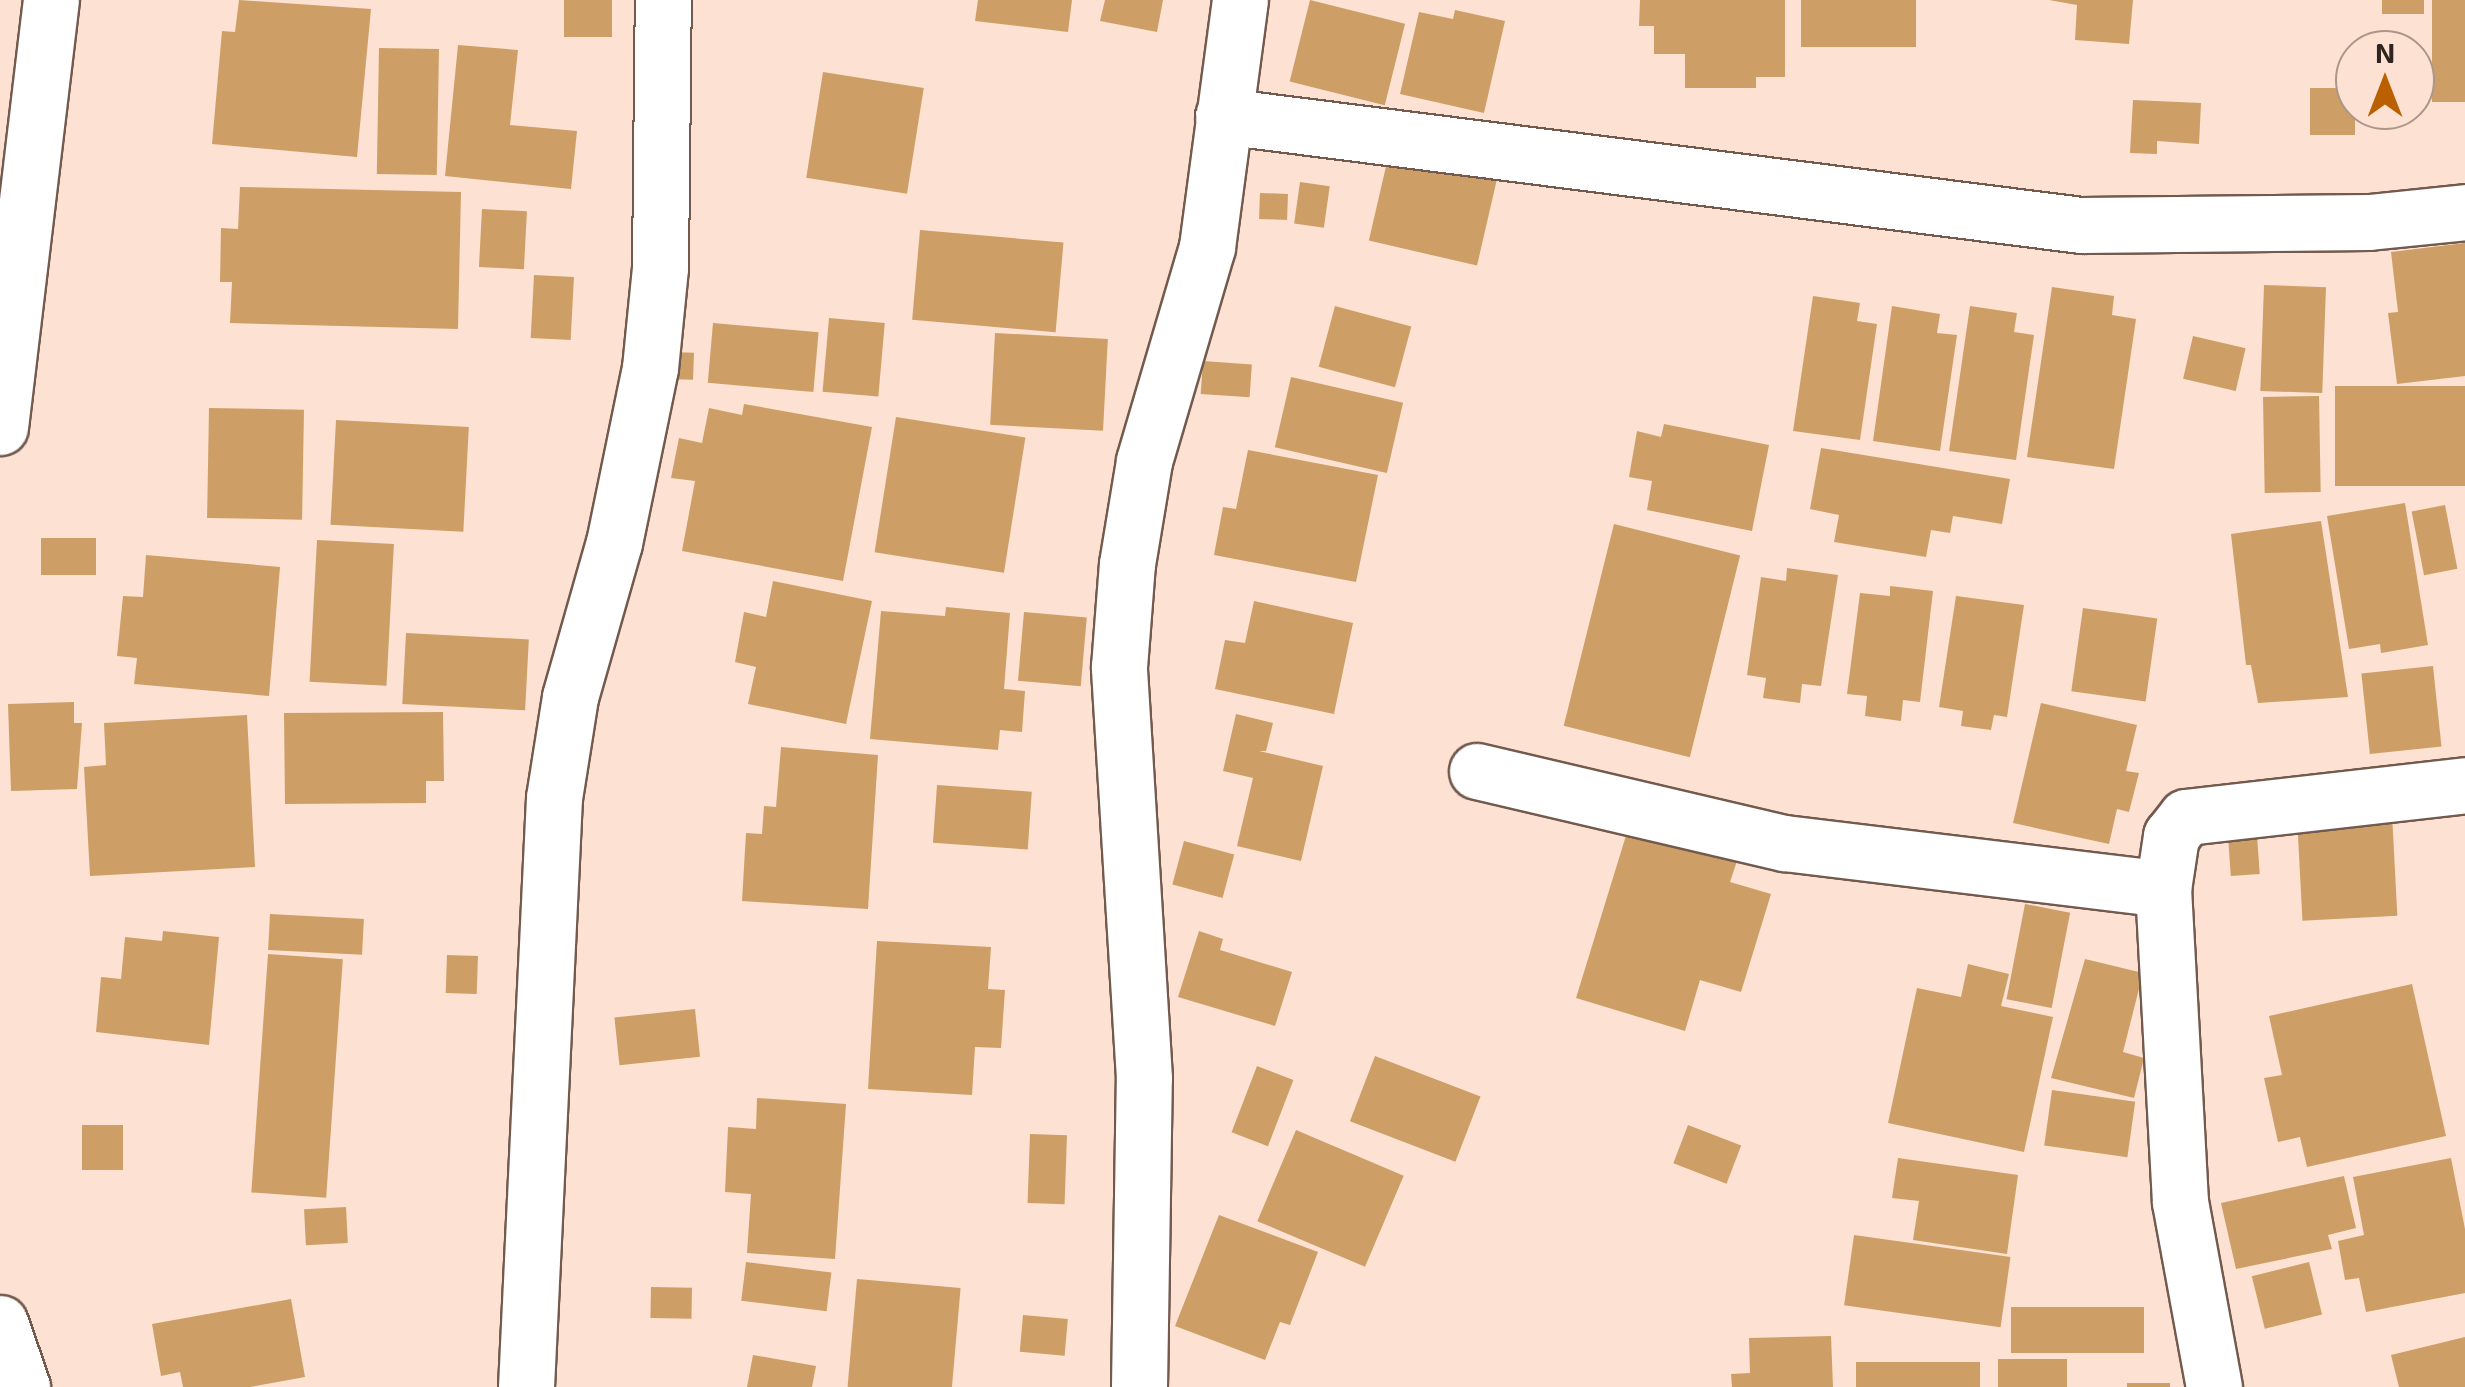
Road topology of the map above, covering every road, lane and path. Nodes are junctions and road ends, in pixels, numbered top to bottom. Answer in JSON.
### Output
{"nodes":[{"id":1,"x":52,"y":0,"type":"edge"},
{"id":2,"x":663,"y":0,"type":"edge"},
{"id":3,"x":1240,"y":0,"type":"edge"},
{"id":4,"x":1223,"y":116,"type":"junction"},
{"id":5,"x":2465,"y":212,"type":"edge"},
{"id":6,"x":0,"y":426,"type":"edge"},
{"id":7,"x":1477,"y":770,"type":"dead end"},
{"id":8,"x":2465,"y":785,"type":"edge"},
{"id":9,"x":2163,"y":889,"type":"junction"},
{"id":10,"x":0,"y":1323,"type":"edge"},
{"id":11,"x":22,"y":1387,"type":"edge"},
{"id":12,"x":526,"y":1387,"type":"edge"},
{"id":13,"x":1138,"y":1387,"type":"edge"},
{"id":14,"x":2214,"y":1387,"type":"edge"}],
"edges":[{"from":1,"to":6,"type":"street"},
{"from":2,"to":12,"type":"street"},
{"from":3,"to":4,"type":"street"},
{"from":4,"to":5,"type":"street"},
{"from":4,"to":13,"type":"street"},
{"from":7,"to":9,"type":"street"},
{"from":8,"to":9,"type":"street"},
{"from":9,"to":14,"type":"street"},
{"from":10,"to":11,"type":"street"}]}
